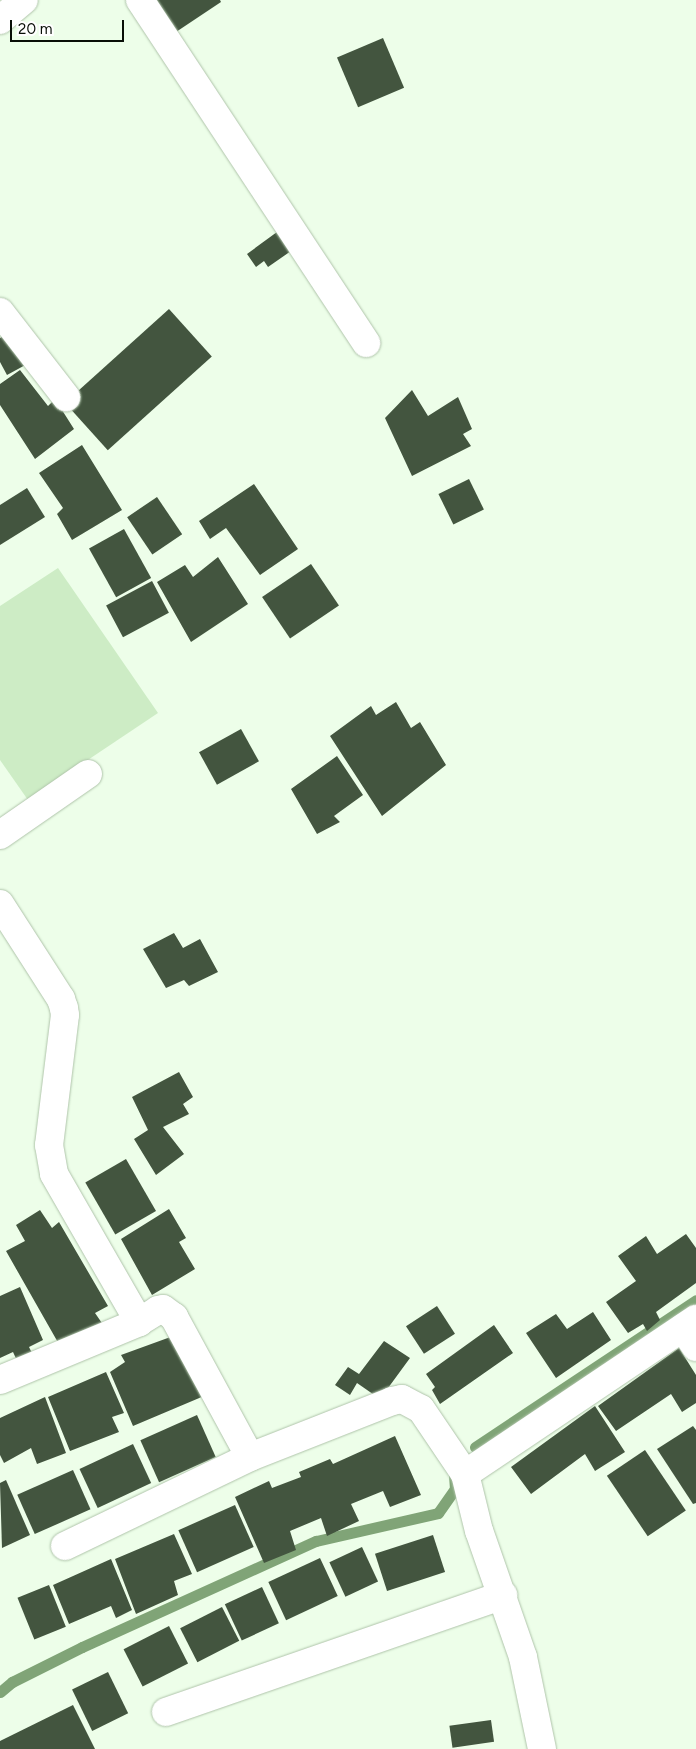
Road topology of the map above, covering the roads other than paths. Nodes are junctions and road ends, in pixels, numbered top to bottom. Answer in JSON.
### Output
{"nodes":[{"id":1,"x":24,"y":0,"type":"edge"},
{"id":2,"x":140,"y":0,"type":"edge"},
{"id":3,"x":0,"y":20,"type":"edge"},
{"id":4,"x":0,"y":312,"type":"edge"},
{"id":5,"x":366,"y":343,"type":"dead end"},
{"id":6,"x":66,"y":397,"type":"dead end"},
{"id":7,"x":88,"y":774,"type":"dead end"},
{"id":8,"x":0,"y":835,"type":"edge"},
{"id":9,"x":0,"y":904,"type":"edge"},
{"id":10,"x":139,"y":1322,"type":"junction"},
{"id":11,"x":692,"y":1332,"type":"edge"},
{"id":12,"x":0,"y":1380,"type":"edge"},
{"id":13,"x":250,"y":1457,"type":"junction"},
{"id":14,"x":465,"y":1474,"type":"junction"},
{"id":15,"x":66,"y":1546,"type":"dead end"},
{"id":16,"x":503,"y":1595,"type":"junction"},
{"id":17,"x":166,"y":1712,"type":"dead end"},
{"id":18,"x":542,"y":1749,"type":"edge"}],
"edges":[{"from":1,"to":3,"type":"street"},
{"from":2,"to":5,"type":"street"},
{"from":4,"to":6,"type":"street"},
{"from":7,"to":8,"type":"street"},
{"from":9,"to":10,"type":"street"},
{"from":10,"to":12,"type":"street"},
{"from":10,"to":13,"type":"street"},
{"from":11,"to":14,"type":"street"},
{"from":13,"to":14,"type":"street"},
{"from":13,"to":15,"type":"street"},
{"from":14,"to":16,"type":"street"},
{"from":16,"to":17,"type":"street"},
{"from":16,"to":18,"type":"street"}]}
